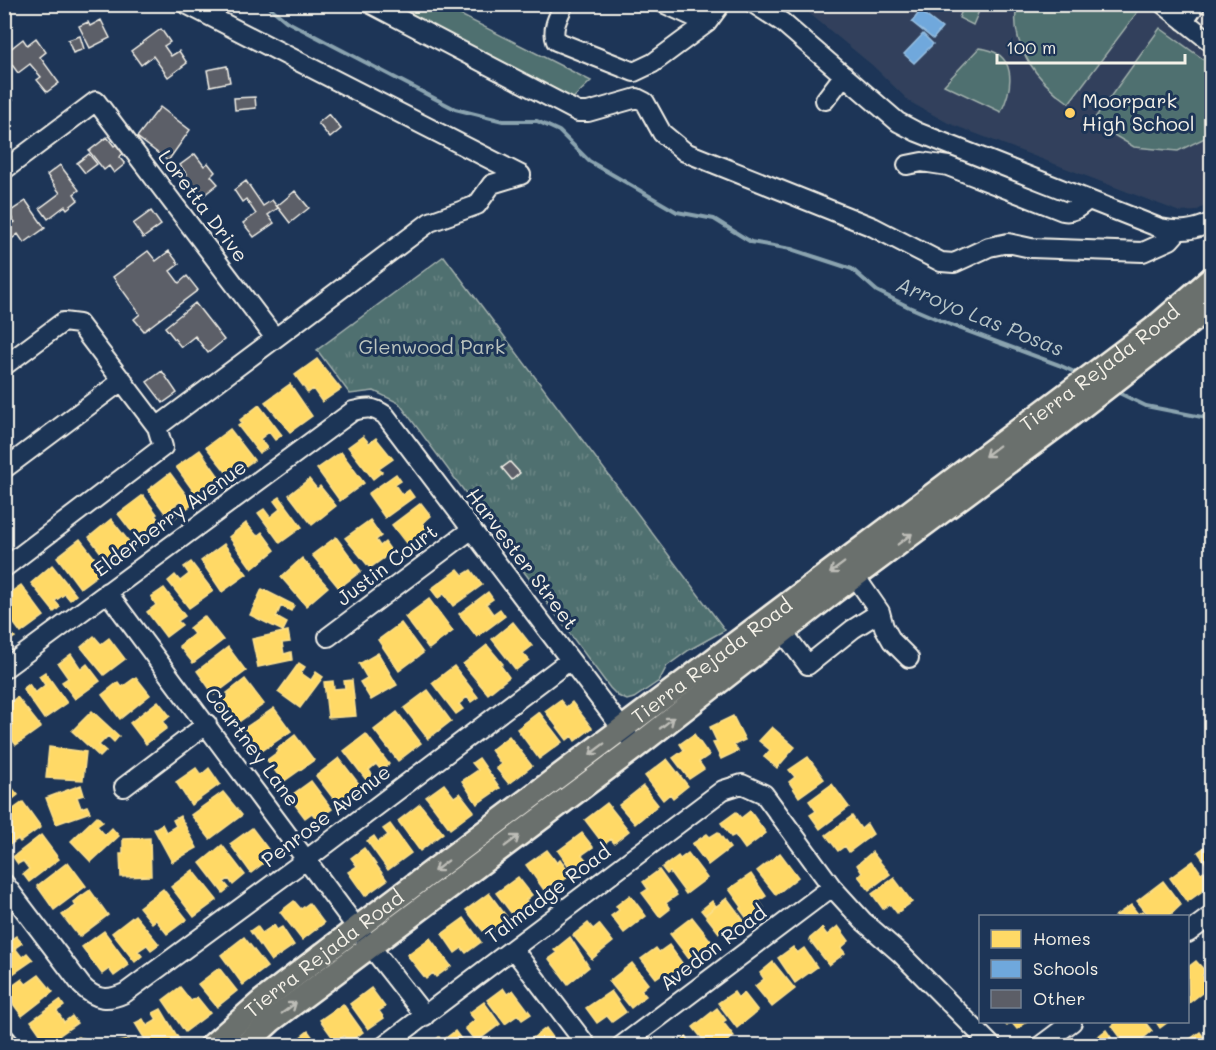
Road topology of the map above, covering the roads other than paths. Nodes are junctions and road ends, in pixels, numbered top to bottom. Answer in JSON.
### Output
{"nodes":[{"id":1,"x":186,"y":4,"type":"edge"},
{"id":2,"x":370,"y":4,"type":"edge"},
{"id":3,"x":564,"y":4,"type":"edge"},
{"id":4,"x":665,"y":4,"type":"edge"},
{"id":5,"x":721,"y":4,"type":"edge"},
{"id":6,"x":754,"y":4,"type":"edge"},
{"id":7,"x":1163,"y":4,"type":"edge"},
{"id":8,"x":1196,"y":4,"type":"edge"},
{"id":9,"x":1184,"y":21,"type":"junction"},
{"id":10,"x":707,"y":23,"type":"junction"},
{"id":11,"x":1210,"y":38,"type":"edge"},
{"id":12,"x":844,"y":75,"type":"junction"},
{"id":13,"x":825,"y":100,"type":"dead end"},
{"id":14,"x":907,"y":165,"type":"dead end"},
{"id":15,"x":4,"y":170,"type":"edge"},
{"id":16,"x":1088,"y":200,"type":"junction"},
{"id":17,"x":1212,"y":222,"type":"edge"},
{"id":18,"x":1178,"y":231,"type":"junction"},
{"id":19,"x":1207,"y":291,"type":"edge"},
{"id":20,"x":275,"y":338,"type":"junction"},
{"id":21,"x":4,"y":366,"type":"edge"},
{"id":22,"x":123,"y":380,"type":"junction"},
{"id":23,"x":366,"y":407,"type":"joint"},
{"id":24,"x":157,"y":427,"type":"junction"},
{"id":25,"x":4,"y":468,"type":"edge"},
{"id":26,"x":472,"y":529,"type":"junction"},
{"id":27,"x":4,"y":568,"type":"edge"},
{"id":28,"x":855,"y":576,"type":"junction"},
{"id":29,"x":107,"y":592,"type":"junction"},
{"id":30,"x":880,"y":612,"type":"junction"},
{"id":31,"x":783,"y":632,"type":"junction"},
{"id":32,"x":328,"y":637,"type":"dead end"},
{"id":33,"x":909,"y":658,"type":"dead end"},
{"id":34,"x":570,"y":660,"type":"junction"},
{"id":35,"x":4,"y":669,"type":"edge"},
{"id":36,"x":207,"y":724,"type":"junction"},
{"id":37,"x":629,"y":739,"type":"junction"},
{"id":38,"x":124,"y":787,"type":"dead end"},
{"id":39,"x":307,"y":859,"type":"junction"},
{"id":40,"x":4,"y":883,"type":"edge"},
{"id":41,"x":832,"y":887,"type":"junction"},
{"id":42,"x":1212,"y":915,"type":"edge"},
{"id":43,"x":357,"y":928,"type":"junction"},
{"id":44,"x":1189,"y":932,"type":"edge"},
{"id":45,"x":371,"y":947,"type":"junction"},
{"id":46,"x":513,"y":949,"type":"junction"},
{"id":47,"x":425,"y":1016,"type":"junction"},
{"id":48,"x":1071,"y":1023,"type":"edge"},
{"id":49,"x":4,"y":1041,"type":"edge"},
{"id":50,"x":8,"y":1046,"type":"edge"},
{"id":51,"x":211,"y":1046,"type":"edge"},
{"id":52,"x":244,"y":1046,"type":"edge"},
{"id":53,"x":384,"y":1046,"type":"edge"},
{"id":54,"x":587,"y":1046,"type":"edge"},
{"id":55,"x":621,"y":1046,"type":"edge"},
{"id":56,"x":992,"y":1046,"type":"edge"},
{"id":57,"x":1040,"y":1046,"type":"edge"}],
"edges":[{"from":1,"to":20,"type":"street"},
{"from":2,"to":18,"type":"street"},
{"from":3,"to":10,"type":"street"},
{"from":4,"to":10,"type":"street"},
{"from":5,"to":10,"type":"street"},
{"from":6,"to":12,"type":"street"},
{"from":7,"to":9,"type":"street"},
{"from":8,"to":9,"type":"street"},
{"from":9,"to":11,"type":"street"},
{"from":12,"to":13,"type":"street"},
{"from":12,"to":16,"type":"street"},
{"from":14,"to":16,"type":"street"},
{"from":15,"to":20,"type":"street","name":"Loretta Drive"},
{"from":16,"to":18,"type":"street"},
{"from":17,"to":18,"type":"street"},
{"from":28,"to":19,"type":"main road","name":"Tierra Rejada Road","one_way":true},
{"from":19,"to":37,"type":"main road","name":"Tierra Rejada Road","one_way":true},
{"from":20,"to":24,"type":"street"},
{"from":21,"to":22,"type":"street"},
{"from":22,"to":24,"type":"street"},
{"from":22,"to":25,"type":"street"},
{"from":23,"to":26,"type":"street","name":"Harvester Street"},
{"from":23,"to":29,"type":"street","name":"Elderberry Avenue"},
{"from":24,"to":27,"type":"street"},
{"from":26,"to":32,"type":"street","name":"Justin Court"},
{"from":26,"to":34,"type":"street","name":"Harvester Street"},
{"from":28,"to":30,"type":"street"},
{"from":28,"to":31,"type":"main road","name":"Tierra Rejada Road"},
{"from":29,"to":35,"type":"street","name":"Elderberry Avenue"},
{"from":29,"to":36,"type":"street","name":"Courtney Lane"},
{"from":30,"to":31,"type":"street"},
{"from":30,"to":33,"type":"street"},
{"from":37,"to":31,"type":"main road","name":"Tierra Rejada Road","one_way":true},
{"from":34,"to":37,"type":"street","name":"Harvester Street"},
{"from":34,"to":39,"type":"street","name":"Penrose Avenue"},
{"from":36,"to":38,"type":"street"},
{"from":36,"to":39,"type":"street","name":"Courtney Lane"},
{"from":37,"to":43,"type":"main road","name":"Tierra Rejada Road","one_way":true},
{"from":45,"to":37,"type":"main road","name":"Tierra Rejada Road","one_way":true},
{"from":39,"to":40,"type":"street","name":"Penrose Avenue"},
{"from":39,"to":43,"type":"street","name":"Courtney Lane"},
{"from":41,"to":46,"type":"street","name":"Talmadge Road"},
{"from":41,"to":55,"type":"street","name":"Avedon Road"},
{"from":41,"to":56,"type":"street"},
{"from":42,"to":44,"type":"street"},
{"from":43,"to":45,"type":"street","name":"Courtney Lane"},
{"from":43,"to":51,"type":"main road","name":"Tierra Rejada Road"},
{"from":45,"to":47,"type":"street","name":"Courtney Lane"},
{"from":52,"to":45,"type":"main road","name":"Tierra Rejada Road","one_way":true},
{"from":46,"to":47,"type":"street","name":"Talmadge Road"},
{"from":46,"to":54,"type":"street"},
{"from":47,"to":53,"type":"street","name":"Talmadge Road"},
{"from":48,"to":57,"type":"street"},
{"from":49,"to":50,"type":"main road"}]}
